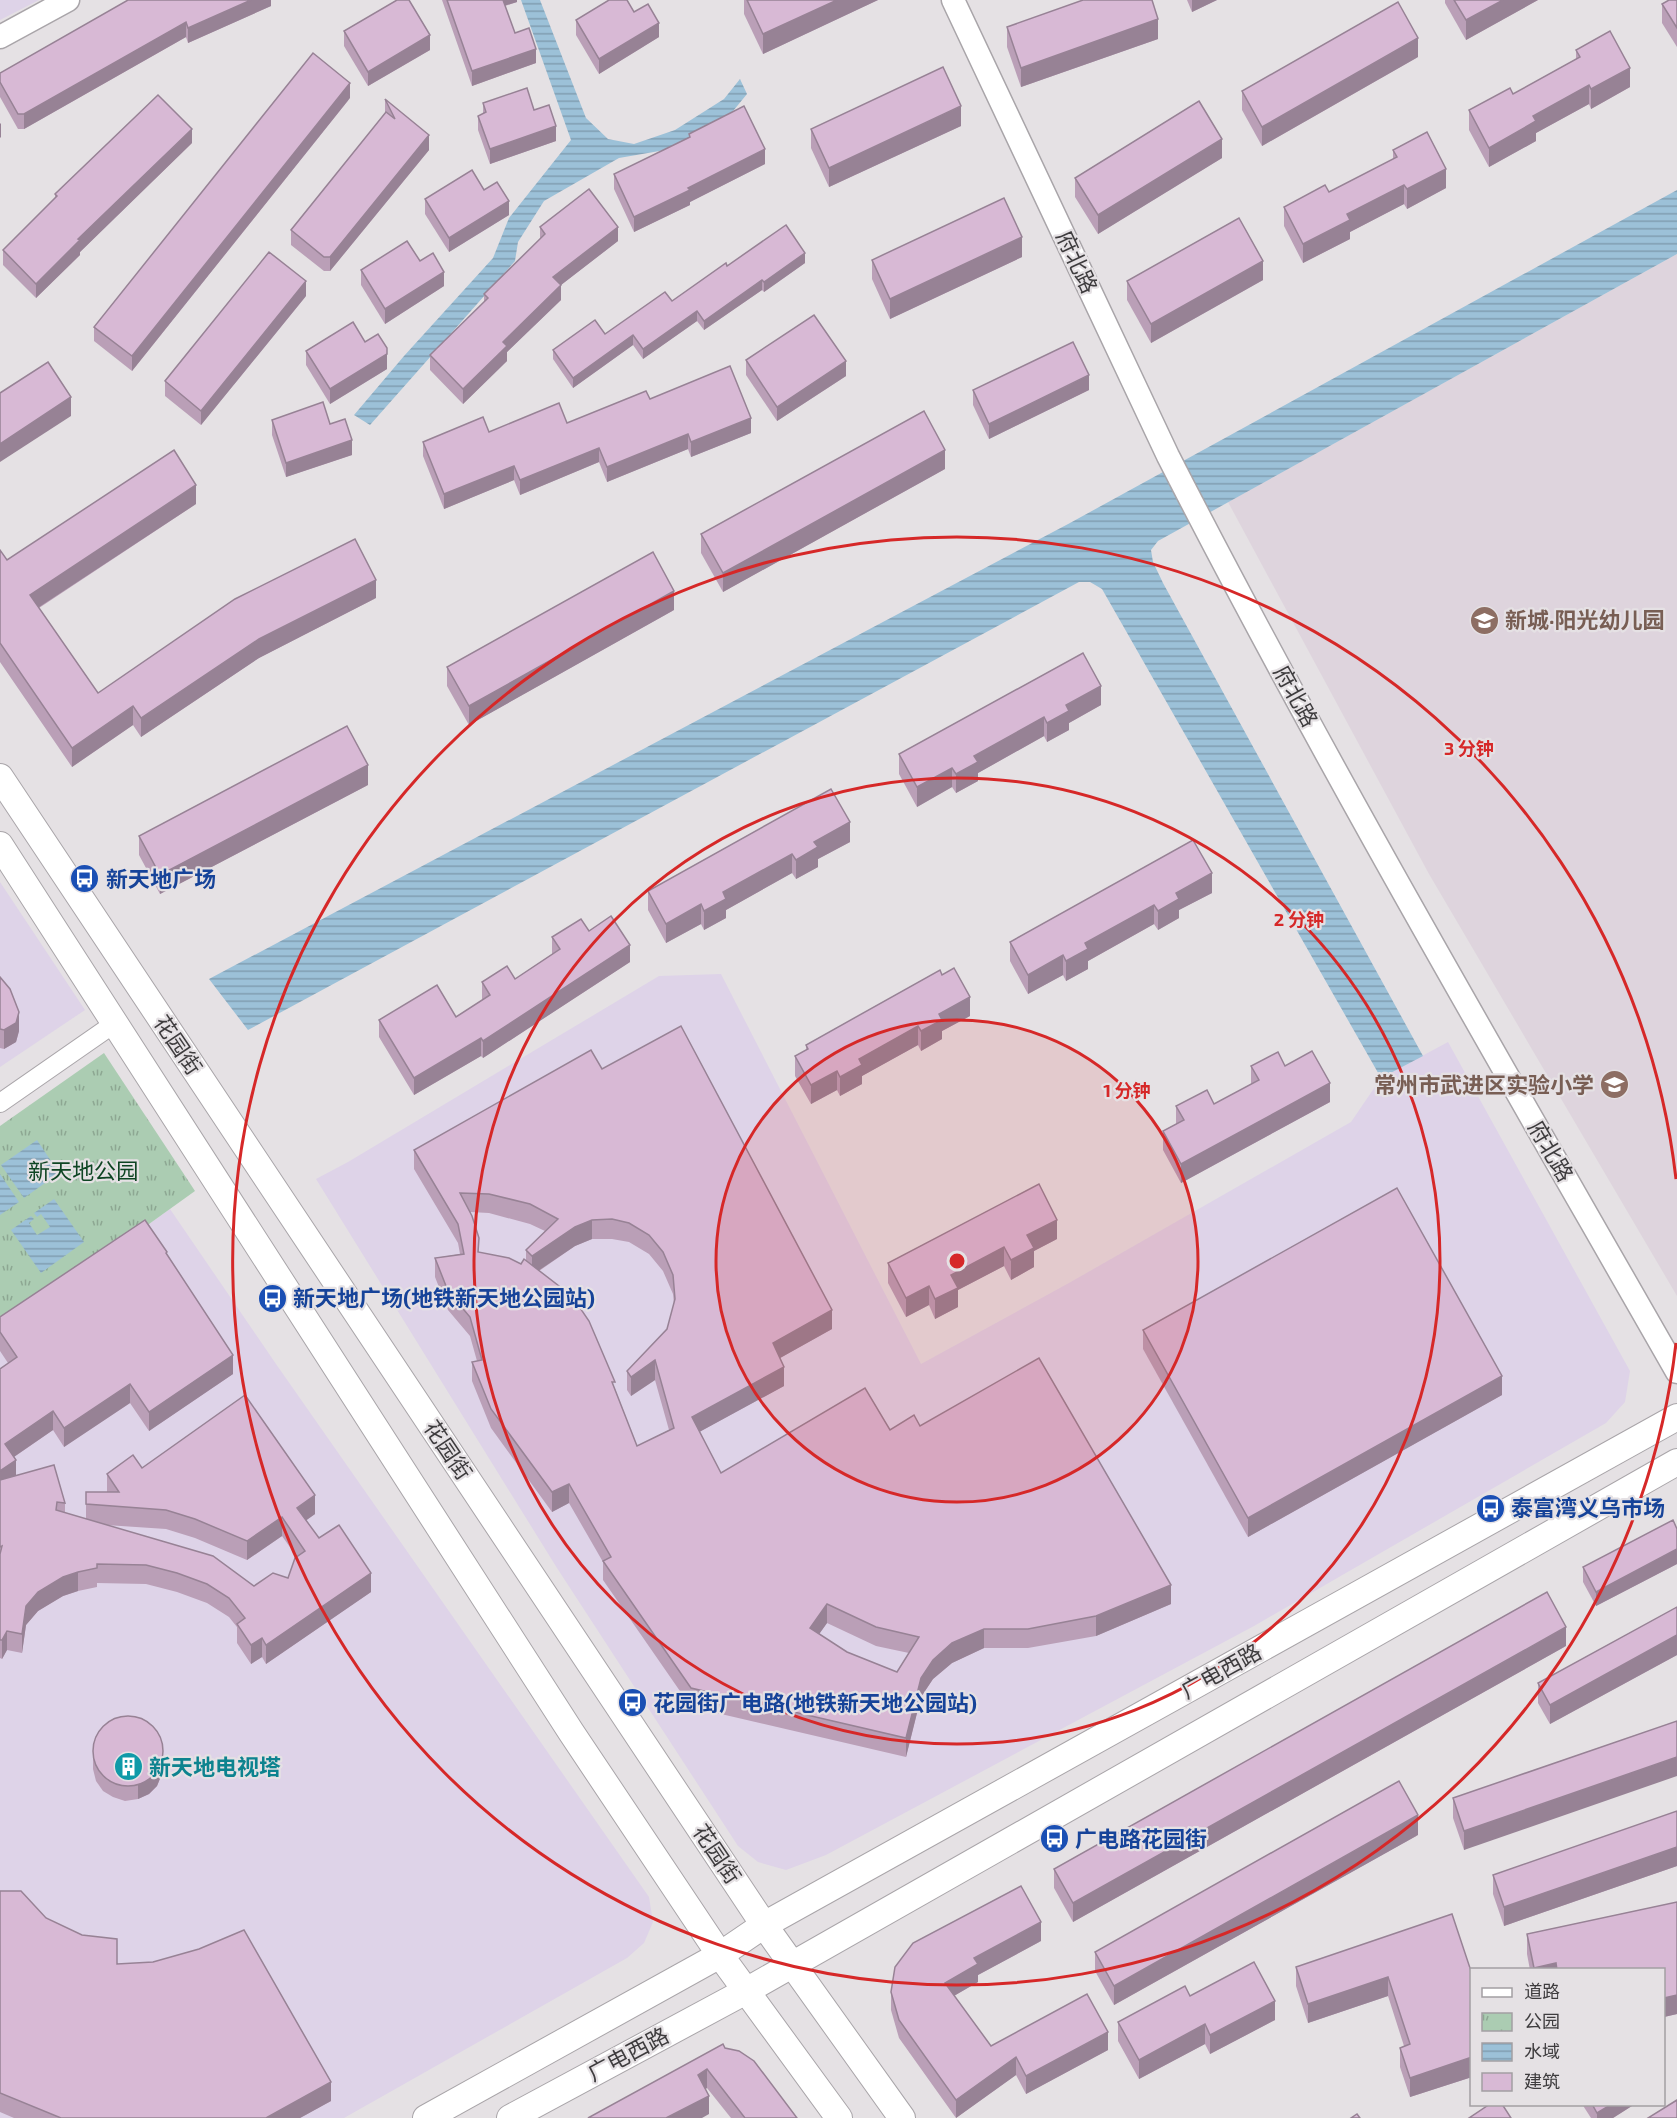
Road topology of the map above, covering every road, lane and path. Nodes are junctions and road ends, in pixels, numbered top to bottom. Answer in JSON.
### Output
{"nodes":[{"id":1,"x":68,"y":0,"type":"edge"},
{"id":2,"x":953,"y":0,"type":"edge"},
{"id":3,"x":0,"y":37,"type":"edge"},
{"id":4,"x":0,"y":777,"type":"edge"},
{"id":5,"x":0,"y":845,"type":"edge"},
{"id":6,"x":115,"y":1023,"type":"junction"},
{"id":7,"x":0,"y":1103,"type":"edge"},
{"id":8,"x":1677,"y":1372,"type":"edge"},
{"id":9,"x":1677,"y":1417,"type":"edge"},
{"id":10,"x":1677,"y":1462,"type":"edge"},
{"id":11,"x":764,"y":1925,"type":"junction"},
{"id":12,"x":720,"y":1955,"type":"junction"},
{"id":13,"x":792,"y":1965,"type":"junction"},
{"id":14,"x":746,"y":1991,"type":"junction"},
{"id":15,"x":426,"y":2118,"type":"edge"},
{"id":16,"x":510,"y":2118,"type":"edge"},
{"id":17,"x":839,"y":2118,"type":"edge"},
{"id":18,"x":902,"y":2118,"type":"edge"}],
"edges":[{"from":1,"to":3,"type":"street"},
{"from":2,"to":8,"type":"street","name":"府北路"},
{"from":4,"to":11,"type":"main road","name":"花园街"},
{"from":5,"to":6,"type":"main road","name":"花园街"},
{"from":6,"to":7,"type":"street"},
{"from":6,"to":12,"type":"main road","name":"花园街"},
{"from":9,"to":11,"type":"main road","name":"广电西路"},
{"from":10,"to":13,"type":"main road","name":"广电西路"},
{"from":11,"to":12,"type":"main road","name":"广电西路"},
{"from":11,"to":13,"type":"main road","name":"花园街"},
{"from":12,"to":14,"type":"main road","name":"花园街"},
{"from":12,"to":15,"type":"main road","name":"广电西路"},
{"from":13,"to":14,"type":"main road","name":"广电西路"},
{"from":13,"to":18,"type":"main road","name":"花园街"},
{"from":14,"to":16,"type":"main road","name":"广电西路"},
{"from":14,"to":17,"type":"main road","name":"花园街"}]}
